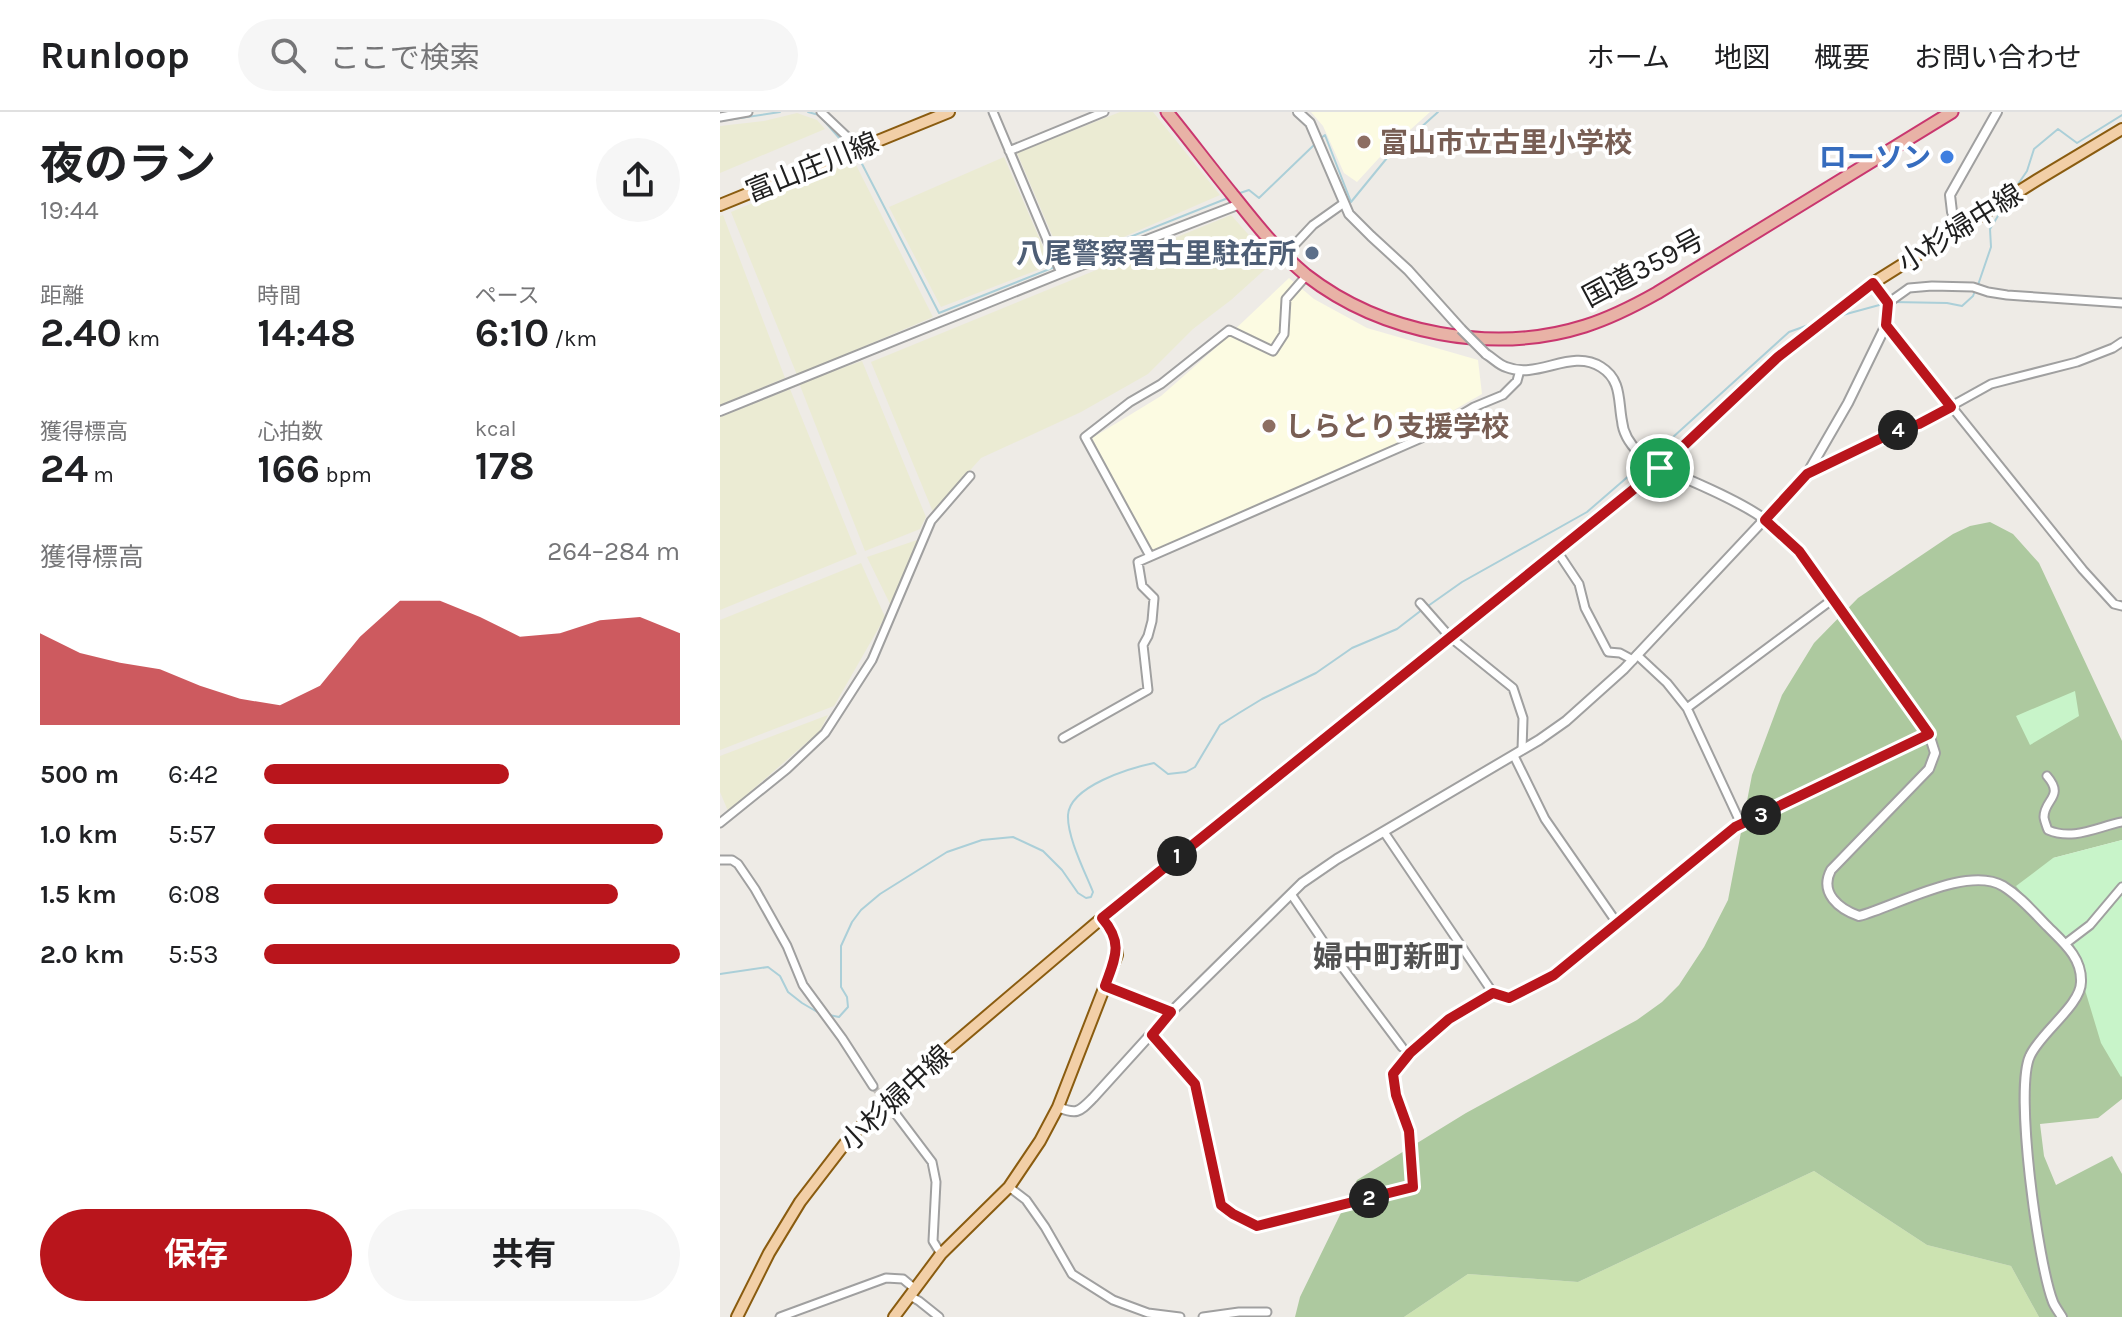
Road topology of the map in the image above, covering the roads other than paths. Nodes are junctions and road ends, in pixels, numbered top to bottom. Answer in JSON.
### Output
{"nodes":[{"id":1,"x":748,"y":112,"type":"edge"},
{"id":2,"x":821,"y":112,"type":"edge"},
{"id":3,"x":949,"y":112,"type":"edge"},
{"id":4,"x":993,"y":112,"type":"edge"},
{"id":5,"x":1104,"y":112,"type":"edge"},
{"id":6,"x":1167,"y":112,"type":"edge"},
{"id":7,"x":1298,"y":112,"type":"edge"},
{"id":8,"x":1952,"y":112,"type":"edge"},
{"id":9,"x":1997,"y":112,"type":"edge"},
{"id":10,"x":720,"y":117,"type":"edge"},
{"id":11,"x":2122,"y":129,"type":"edge"},
{"id":12,"x":859,"y":148,"type":"junction"},
{"id":13,"x":1009,"y":151,"type":"junction"},
{"id":14,"x":1344,"y":203,"type":"junction"},
{"id":15,"x":1240,"y":204,"type":"junction"},
{"id":16,"x":720,"y":205,"type":"edge"},
{"id":17,"x":1960,"y":227,"type":"junction"},
{"id":18,"x":1285,"y":255,"type":"junction"},
{"id":19,"x":1061,"y":273,"type":"junction"},
{"id":20,"x":1307,"y":275,"type":"junction"},
{"id":21,"x":1873,"y":283,"type":"junction"},
{"id":22,"x":1888,"y":303,"type":"junction"},
{"id":23,"x":2122,"y":303,"type":"edge"},
{"id":24,"x":1886,"y":325,"type":"junction"},
{"id":25,"x":2122,"y":342,"type":"edge"},
{"id":26,"x":1520,"y":370,"type":"junction"},
{"id":27,"x":1951,"y":407,"type":"junction"},
{"id":28,"x":720,"y":411,"type":"edge"},
{"id":29,"x":1660,"y":468,"type":"junction"},
{"id":30,"x":1807,"y":474,"type":"junction"},
{"id":31,"x":970,"y":476,"type":"dead end"},
{"id":32,"x":1765,"y":520,"type":"junction"},
{"id":33,"x":1557,"y":551,"type":"junction"},
{"id":34,"x":1150,"y":556,"type":"junction"},
{"id":35,"x":1833,"y":599,"type":"junction"},
{"id":36,"x":1420,"y":603,"type":"dead end"},
{"id":37,"x":2122,"y":606,"type":"edge"},
{"id":38,"x":1450,"y":637,"type":"junction"},
{"id":39,"x":1635,"y":657,"type":"junction"},
{"id":40,"x":1687,"y":708,"type":"junction"},
{"id":41,"x":1929,"y":734,"type":"junction"},
{"id":42,"x":1063,"y":738,"type":"dead end"},
{"id":43,"x":1522,"y":750,"type":"junction"},
{"id":44,"x":1515,"y":758,"type":"dead end"},
{"id":45,"x":2047,"y":776,"type":"dead end"},
{"id":46,"x":2122,"y":822,"type":"edge"},
{"id":47,"x":720,"y":823,"type":"edge"},
{"id":48,"x":1741,"y":824,"type":"junction"},
{"id":49,"x":1384,"y":832,"type":"junction"},
{"id":50,"x":720,"y":860,"type":"edge"},
{"id":51,"x":2122,"y":887,"type":"edge"},
{"id":52,"x":1291,"y":894,"type":"junction"},
{"id":53,"x":1102,"y":918,"type":"junction"},
{"id":54,"x":1617,"y":923,"type":"junction"},
{"id":55,"x":2065,"y":944,"type":"junction"},
{"id":56,"x":1105,"y":986,"type":"junction"},
{"id":57,"x":1493,"y":993,"type":"junction"},
{"id":58,"x":1171,"y":1012,"type":"junction"},
{"id":59,"x":1152,"y":1035,"type":"junction"},
{"id":60,"x":1402,"y":1047,"type":"dead end"},
{"id":61,"x":873,"y":1086,"type":"tunnel mouth"},
{"id":62,"x":1058,"y":1107,"type":"junction"},
{"id":63,"x":895,"y":1113,"type":"tunnel mouth"},
{"id":64,"x":1009,"y":1187,"type":"junction"},
{"id":65,"x":941,"y":1254,"type":"junction"},
{"id":66,"x":912,"y":1292,"type":"junction"},
{"id":67,"x":1267,"y":1312,"type":"dead end"},
{"id":68,"x":737,"y":1317,"type":"edge"},
{"id":69,"x":780,"y":1317,"type":"edge"},
{"id":70,"x":894,"y":1317,"type":"edge"},
{"id":71,"x":939,"y":1317,"type":"edge"},
{"id":72,"x":1180,"y":1317,"type":"edge"},
{"id":73,"x":1203,"y":1317,"type":"edge"},
{"id":74,"x":2062,"y":1317,"type":"edge"}],
"edges":[{"from":1,"to":10,"type":"street"},
{"from":2,"to":12,"type":"street"},
{"from":3,"to":12,"type":"main road","name":"富山庄川線"},
{"from":4,"to":13,"type":"street"},
{"from":5,"to":13,"type":"street"},
{"from":6,"to":15,"type":"highway","name":"国道359号"},
{"from":7,"to":14,"type":"street"},
{"from":8,"to":20,"type":"highway","name":"国道359号"},
{"from":9,"to":17,"type":"street"},
{"from":11,"to":17,"type":"main road","name":"小杉婦中線"},
{"from":12,"to":16,"type":"main road","name":"富山庄川線"},
{"from":13,"to":19,"type":"street"},
{"from":14,"to":18,"type":"street"},
{"from":14,"to":26,"type":"street","bridge":true},
{"from":15,"to":18,"type":"highway","name":"国道359号"},
{"from":15,"to":19,"type":"street"},
{"from":17,"to":21,"type":"main road","name":"小杉婦中線"},
{"from":18,"to":20,"type":"highway","name":"国道359号"},
{"from":19,"to":28,"type":"street"},
{"from":20,"to":34,"type":"street"},
{"from":21,"to":22,"type":"street"},
{"from":21,"to":29,"type":"main road","name":"小杉婦中線"},
{"from":22,"to":23,"type":"street"},
{"from":22,"to":24,"type":"street"},
{"from":24,"to":27,"type":"street"},
{"from":24,"to":30,"type":"street"},
{"from":25,"to":27,"type":"street"},
{"from":26,"to":29,"type":"street"},
{"from":26,"to":34,"type":"street"},
{"from":27,"to":30,"type":"street"},
{"from":27,"to":37,"type":"street"},
{"from":29,"to":32,"type":"street"},
{"from":29,"to":33,"type":"main road","name":"小杉婦中線"},
{"from":30,"to":32,"type":"street"},
{"from":31,"to":47,"type":"street"},
{"from":32,"to":35,"type":"street"},
{"from":32,"to":39,"type":"street"},
{"from":33,"to":38,"type":"main road","name":"小杉婦中線"},
{"from":33,"to":39,"type":"street"},
{"from":34,"to":42,"type":"street"},
{"from":35,"to":40,"type":"street"},
{"from":35,"to":41,"type":"street"},
{"from":36,"to":38,"type":"street"},
{"from":38,"to":43,"type":"street"},
{"from":38,"to":53,"type":"main road","name":"小杉婦中線"},
{"from":39,"to":40,"type":"street"},
{"from":39,"to":43,"type":"street"},
{"from":40,"to":48,"type":"street"},
{"from":41,"to":48,"type":"street"},
{"from":41,"to":55,"type":"street"},
{"from":43,"to":49,"type":"street"},
{"from":44,"to":54,"type":"street"},
{"from":45,"to":46,"type":"street"},
{"from":48,"to":54,"type":"street"},
{"from":49,"to":52,"type":"street"},
{"from":49,"to":57,"type":"street"},
{"from":50,"to":61,"type":"street"},
{"from":51,"to":55,"type":"street"},
{"from":52,"to":58,"type":"street"},
{"from":52,"to":60,"type":"street"},
{"from":53,"to":56,"type":"main road"},
{"from":53,"to":68,"type":"main road","name":"小杉婦中線"},
{"from":54,"to":57,"type":"street"},
{"from":55,"to":74,"type":"street"},
{"from":56,"to":58,"type":"street"},
{"from":56,"to":62,"type":"main road"},
{"from":57,"to":59,"type":"street"},
{"from":58,"to":59,"type":"street"},
{"from":59,"to":62,"type":"street"},
{"from":62,"to":64,"type":"main road"},
{"from":63,"to":65,"type":"street"},
{"from":64,"to":65,"type":"main road"},
{"from":64,"to":72,"type":"street"},
{"from":65,"to":66,"type":"main road"},
{"from":66,"to":69,"type":"street"},
{"from":66,"to":70,"type":"main road"},
{"from":66,"to":71,"type":"street"},
{"from":67,"to":73,"type":"street"}]}
